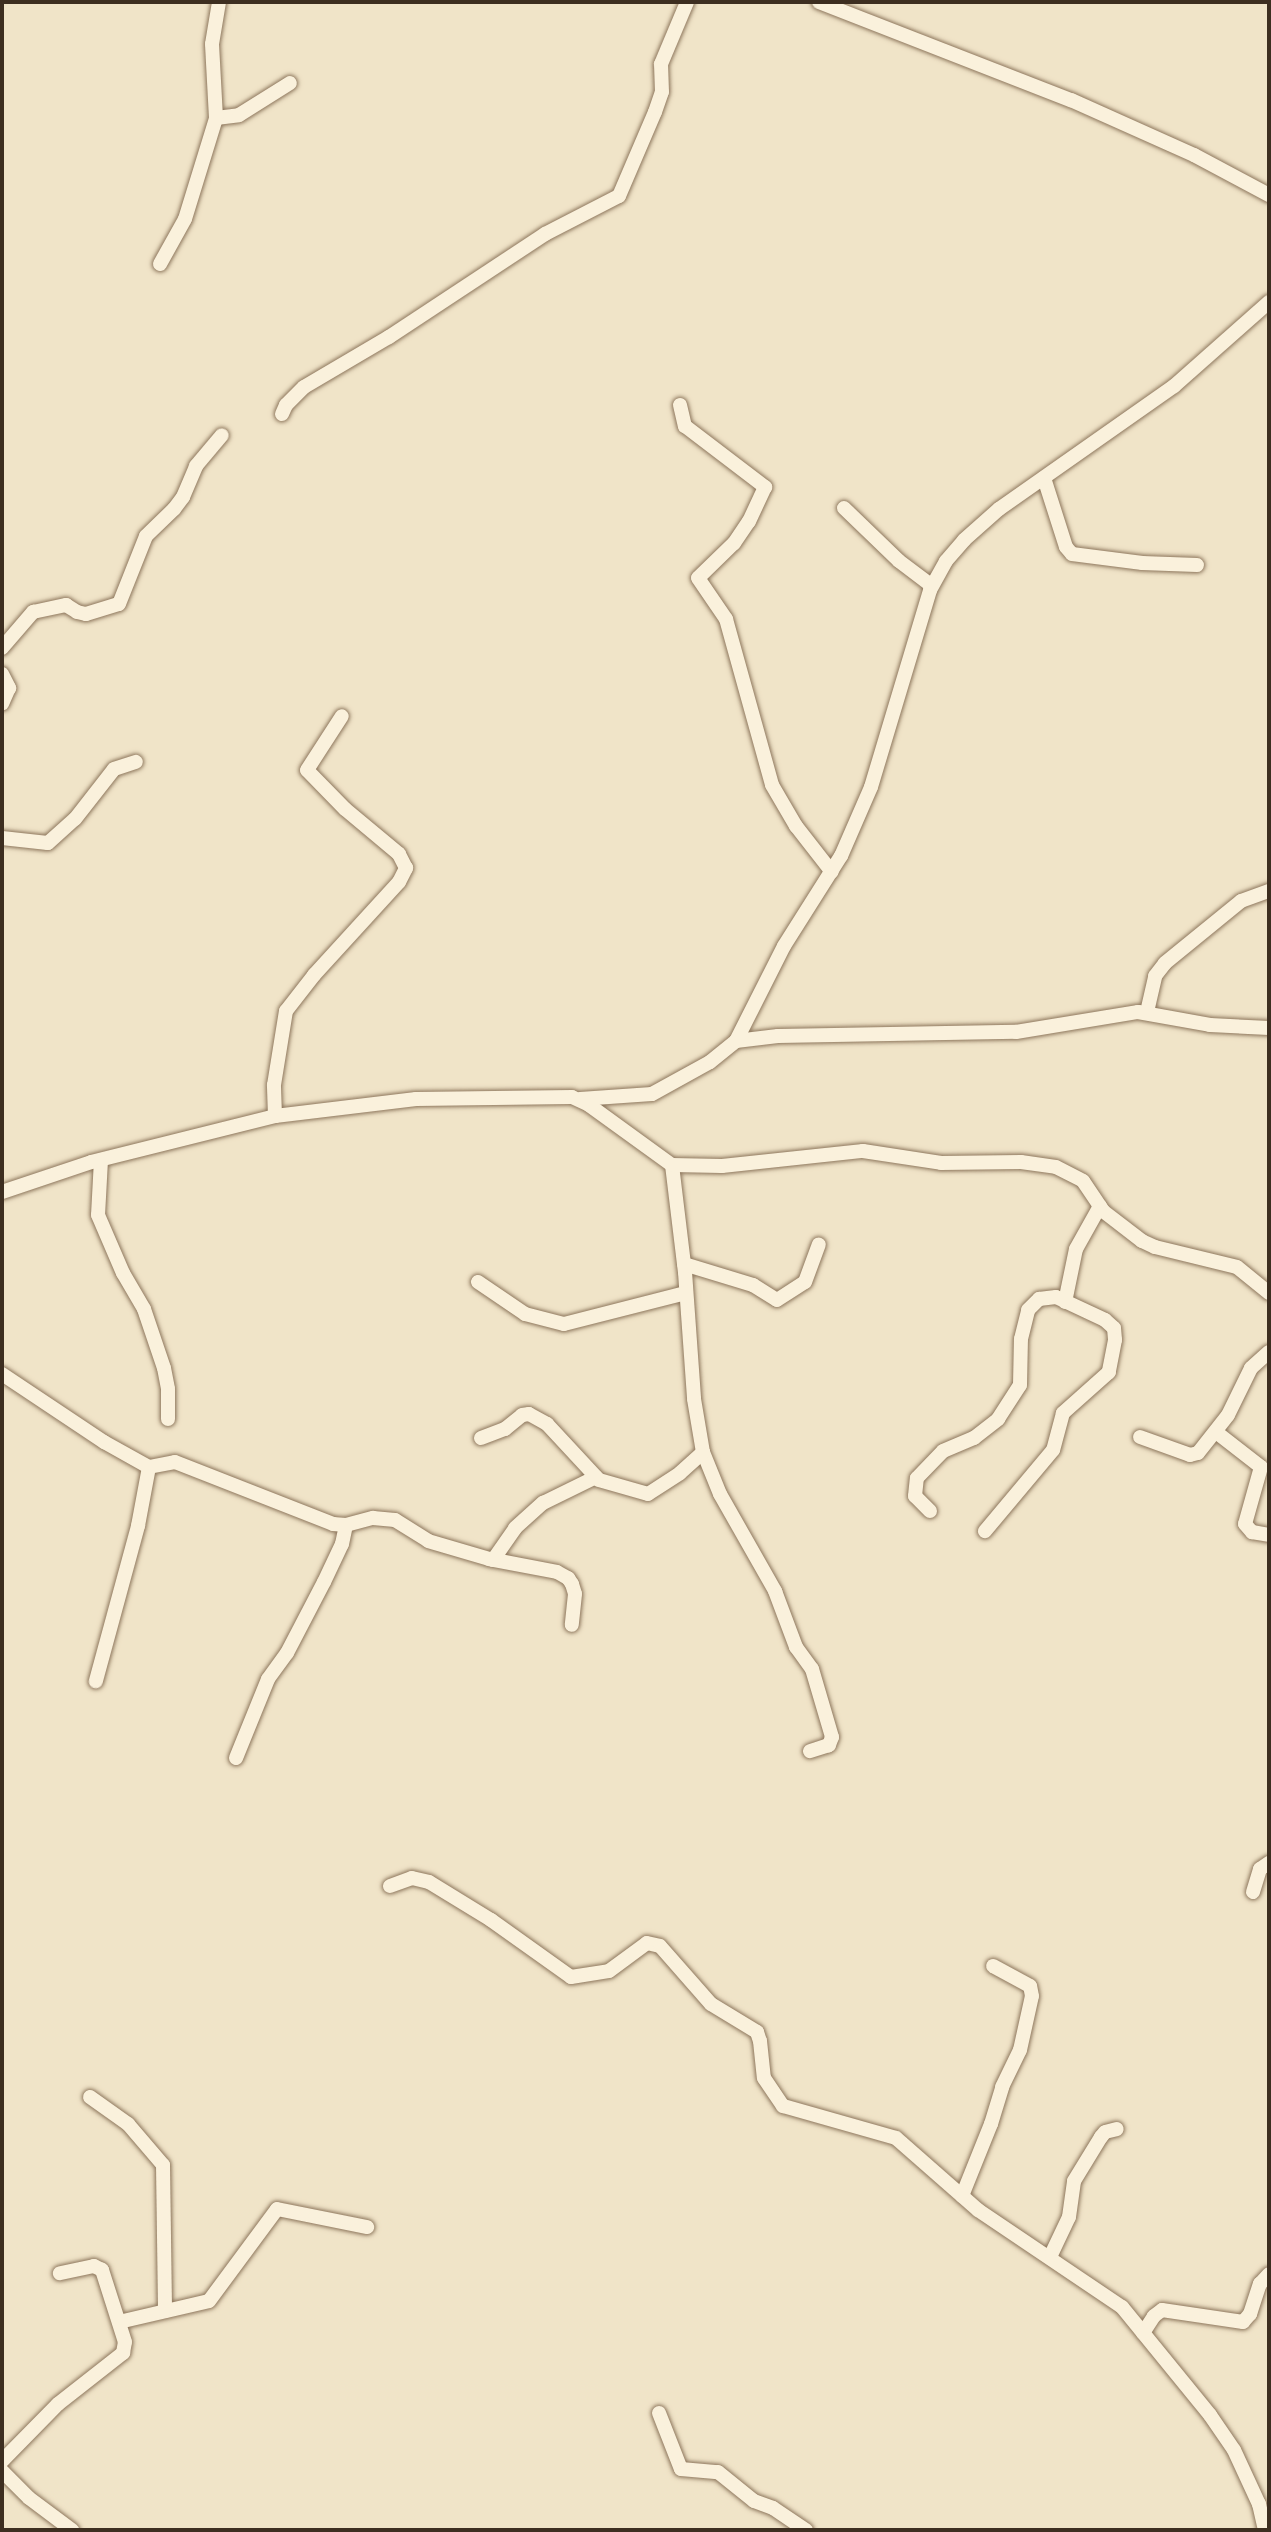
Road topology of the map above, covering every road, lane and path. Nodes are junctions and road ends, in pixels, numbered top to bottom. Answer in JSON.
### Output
{"nodes":[{"id":1,"x":219,"y":2,"type":"edge"},
{"id":2,"x":687,"y":2,"type":"edge"},
{"id":3,"x":819,"y":2,"type":"edge"},
{"id":4,"x":842,"y":6,"type":"edge"},
{"id":5,"x":290,"y":83,"type":"dead end"},
{"id":6,"x":216,"y":118,"type":"junction"},
{"id":7,"x":1269,"y":195,"type":"edge"},
{"id":8,"x":160,"y":264,"type":"dead end"},
{"id":9,"x":1269,"y":302,"type":"edge"},
{"id":10,"x":680,"y":405,"type":"dead end"},
{"id":11,"x":282,"y":414,"type":"dead end"},
{"id":12,"x":222,"y":435,"type":"dead end"},
{"id":13,"x":1044,"y":478,"type":"junction"},
{"id":14,"x":844,"y":508,"type":"dead end"},
{"id":15,"x":1198,"y":565,"type":"dead end"},
{"id":16,"x":931,"y":585,"type":"junction"},
{"id":17,"x":2,"y":649,"type":"edge"},
{"id":18,"x":2,"y":674,"type":"edge"},
{"id":19,"x":2,"y":704,"type":"edge"},
{"id":20,"x":342,"y":716,"type":"dead end"},
{"id":21,"x":136,"y":762,"type":"dead end"},
{"id":22,"x":2,"y":838,"type":"edge"},
{"id":23,"x":832,"y":872,"type":"junction"},
{"id":24,"x":1269,"y":891,"type":"edge"},
{"id":25,"x":1147,"y":1012,"type":"junction"},
{"id":26,"x":1269,"y":1028,"type":"edge"},
{"id":27,"x":736,"y":1041,"type":"junction"},
{"id":28,"x":579,"y":1100,"type":"junction"},
{"id":29,"x":275,"y":1116,"type":"junction"},
{"id":30,"x":101,"y":1160,"type":"junction"},
{"id":31,"x":672,"y":1165,"type":"junction"},
{"id":32,"x":2,"y":1192,"type":"edge"},
{"id":33,"x":1100,"y":1206,"type":"junction"},
{"id":34,"x":819,"y":1244,"type":"dead end"},
{"id":35,"x":684,"y":1264,"type":"junction"},
{"id":36,"x":478,"y":1282,"type":"dead end"},
{"id":37,"x":686,"y":1293,"type":"junction"},
{"id":38,"x":1269,"y":1293,"type":"edge"},
{"id":39,"x":1065,"y":1302,"type":"junction"},
{"id":40,"x":1269,"y":1352,"type":"edge"},
{"id":41,"x":2,"y":1374,"type":"edge"},
{"id":42,"x":168,"y":1419,"type":"dead end"},
{"id":43,"x":1216,"y":1432,"type":"junction"},
{"id":44,"x":1140,"y":1437,"type":"dead end"},
{"id":45,"x":481,"y":1438,"type":"dead end"},
{"id":46,"x":704,"y":1452,"type":"junction"},
{"id":47,"x":149,"y":1467,"type":"junction"},
{"id":48,"x":596,"y":1478,"type":"junction"},
{"id":49,"x":930,"y":1511,"type":"dead end"},
{"id":50,"x":346,"y":1525,"type":"junction"},
{"id":51,"x":985,"y":1531,"type":"dead end"},
{"id":52,"x":1269,"y":1535,"type":"edge"},
{"id":53,"x":493,"y":1560,"type":"junction"},
{"id":54,"x":572,"y":1625,"type":"dead end"},
{"id":55,"x":96,"y":1681,"type":"dead end"},
{"id":56,"x":810,"y":1751,"type":"dead end"},
{"id":57,"x":236,"y":1758,"type":"dead end"},
{"id":58,"x":1269,"y":1863,"type":"edge"},
{"id":59,"x":390,"y":1886,"type":"dead end"},
{"id":60,"x":1253,"y":1892,"type":"dead end"},
{"id":61,"x":993,"y":1966,"type":"dead end"},
{"id":62,"x":90,"y":2097,"type":"dead end"},
{"id":63,"x":1117,"y":2129,"type":"dead end"},
{"id":64,"x":962,"y":2196,"type":"junction"},
{"id":65,"x":367,"y":2227,"type":"dead end"},
{"id":66,"x":1049,"y":2257,"type":"junction"},
{"id":67,"x":60,"y":2273,"type":"dead end"},
{"id":68,"x":1269,"y":2274,"type":"edge"},
{"id":69,"x":165,"y":2311,"type":"junction"},
{"id":70,"x":119,"y":2322,"type":"junction"},
{"id":71,"x":1143,"y":2333,"type":"junction"},
{"id":72,"x":659,"y":2413,"type":"dead end"},
{"id":73,"x":2,"y":2461,"type":"edge"},
{"id":74,"x":2,"y":2471,"type":"edge"},
{"id":75,"x":72,"y":2530,"type":"edge"},
{"id":76,"x":806,"y":2530,"type":"edge"},
{"id":77,"x":1265,"y":2530,"type":"edge"}],
"edges":[{"from":1,"to":6,"type":"street"},
{"from":2,"to":11,"type":"street"},
{"from":3,"to":4,"type":"street"},
{"from":4,"to":7,"type":"street"},
{"from":5,"to":6,"type":"street"},
{"from":6,"to":8,"type":"street"},
{"from":9,"to":13,"type":"street"},
{"from":10,"to":23,"type":"street"},
{"from":12,"to":17,"type":"street"},
{"from":13,"to":15,"type":"street"},
{"from":13,"to":16,"type":"street"},
{"from":14,"to":16,"type":"street"},
{"from":16,"to":23,"type":"street"},
{"from":18,"to":19,"type":"street"},
{"from":20,"to":29,"type":"street"},
{"from":21,"to":22,"type":"street"},
{"from":23,"to":27,"type":"street"},
{"from":24,"to":25,"type":"street"},
{"from":25,"to":26,"type":"street"},
{"from":25,"to":27,"type":"street"},
{"from":27,"to":28,"type":"street"},
{"from":28,"to":29,"type":"street"},
{"from":28,"to":31,"type":"street"},
{"from":29,"to":30,"type":"street"},
{"from":30,"to":32,"type":"street"},
{"from":30,"to":42,"type":"street"},
{"from":31,"to":33,"type":"street"},
{"from":31,"to":35,"type":"street"},
{"from":33,"to":38,"type":"street"},
{"from":33,"to":39,"type":"street"},
{"from":34,"to":35,"type":"street"},
{"from":35,"to":37,"type":"street"},
{"from":36,"to":37,"type":"street"},
{"from":37,"to":46,"type":"street"},
{"from":39,"to":49,"type":"street"},
{"from":39,"to":51,"type":"street"},
{"from":40,"to":43,"type":"street"},
{"from":41,"to":47,"type":"street"},
{"from":43,"to":44,"type":"street"},
{"from":43,"to":52,"type":"street"},
{"from":45,"to":48,"type":"street"},
{"from":46,"to":48,"type":"street"},
{"from":46,"to":56,"type":"street"},
{"from":47,"to":50,"type":"street"},
{"from":47,"to":55,"type":"street"},
{"from":48,"to":53,"type":"street"},
{"from":50,"to":53,"type":"street"},
{"from":50,"to":57,"type":"street"},
{"from":53,"to":54,"type":"street"},
{"from":58,"to":60,"type":"street"},
{"from":59,"to":64,"type":"street"},
{"from":61,"to":64,"type":"street"},
{"from":62,"to":69,"type":"street"},
{"from":63,"to":66,"type":"street"},
{"from":64,"to":66,"type":"street"},
{"from":65,"to":69,"type":"street"},
{"from":66,"to":71,"type":"street"},
{"from":67,"to":70,"type":"street"},
{"from":68,"to":71,"type":"street"},
{"from":69,"to":70,"type":"street"},
{"from":70,"to":73,"type":"street"},
{"from":71,"to":77,"type":"street"},
{"from":72,"to":76,"type":"street"},
{"from":74,"to":75,"type":"street"}]}
